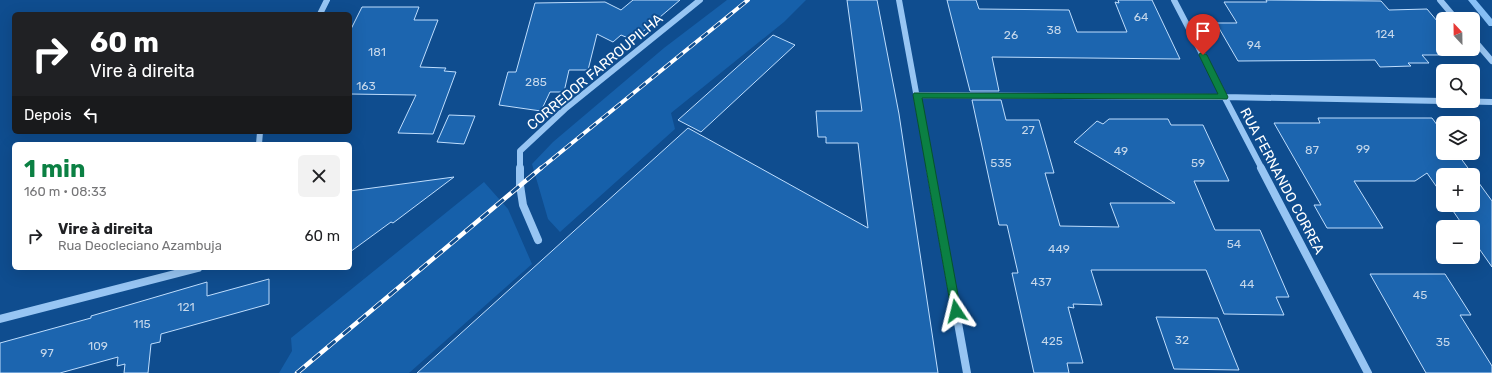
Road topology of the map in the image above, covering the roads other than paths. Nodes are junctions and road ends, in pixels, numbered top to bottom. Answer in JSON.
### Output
{"nodes":[{"id":1,"x":327,"y":0,"type":"edge"},
{"id":2,"x":700,"y":0,"type":"edge"},
{"id":3,"x":898,"y":0,"type":"edge"},
{"id":4,"x":1174,"y":0,"type":"edge"},
{"id":5,"x":1440,"y":0,"type":"edge"},
{"id":6,"x":321,"y":12,"type":"edge"},
{"id":7,"x":1450,"y":12,"type":"edge"},
{"id":8,"x":1480,"y":47,"type":"edge"},
{"id":9,"x":1492,"y":62,"type":"edge"},
{"id":10,"x":917,"y":95,"type":"junction"},
{"id":11,"x":1224,"y":97,"type":"junction"},
{"id":12,"x":1436,"y":101,"type":"edge"},
{"id":13,"x":1480,"y":102,"type":"edge"},
{"id":14,"x":1492,"y":102,"type":"edge"},
{"id":15,"x":538,"y":240,"type":"dead end"},
{"id":16,"x":190,"y":270,"type":"edge"},
{"id":17,"x":0,"y":319,"type":"edge"},
{"id":18,"x":967,"y":373,"type":"edge"},
{"id":19,"x":1368,"y":373,"type":"edge"}],
"edges":[{"from":1,"to":6,"type":"street"},
{"from":2,"to":15,"type":"street","name":"CORREDOR FARROUPILHA"},
{"from":3,"to":10,"type":"street"},
{"from":4,"to":11,"type":"street","name":"RUA FERNANDO CORREA"},
{"from":5,"to":7,"type":"street"},
{"from":8,"to":9,"type":"street"},
{"from":10,"to":11,"type":"street"},
{"from":10,"to":18,"type":"street"},
{"from":11,"to":12,"type":"street"},
{"from":11,"to":19,"type":"street","name":"RUA FERNANDO CORREA"},
{"from":13,"to":14,"type":"street"},
{"from":16,"to":17,"type":"street"}]}
